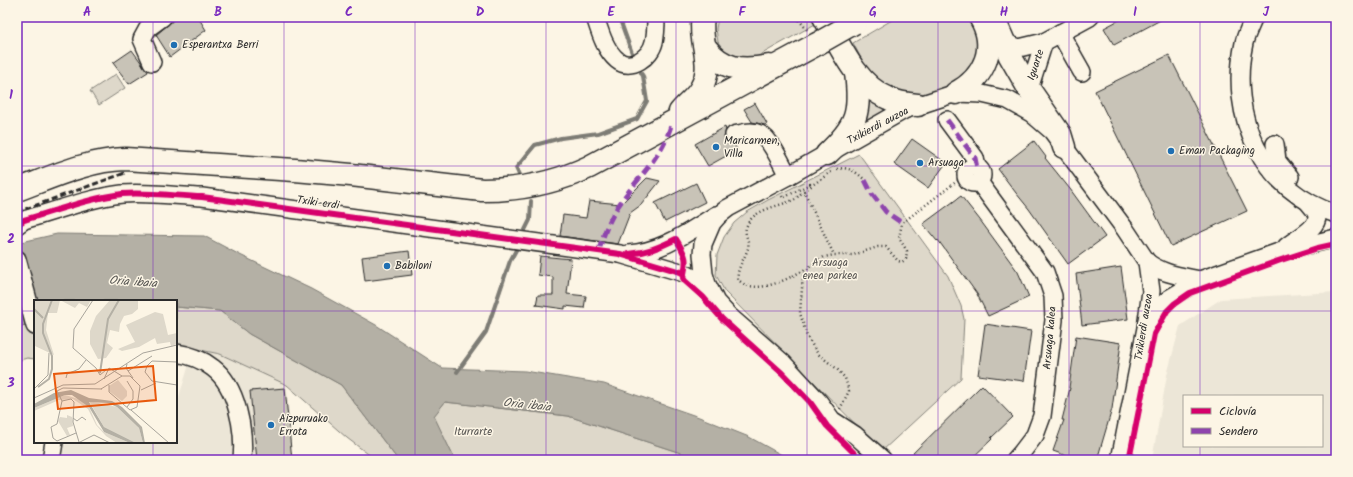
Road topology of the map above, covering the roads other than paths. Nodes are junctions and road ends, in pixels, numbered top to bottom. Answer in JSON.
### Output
{"nodes":[{"id":1,"x":163,"y":17,"type":"edge"},
{"id":2,"x":595,"y":17,"type":"edge"},
{"id":3,"x":656,"y":17,"type":"edge"},
{"id":4,"x":703,"y":17,"type":"edge"},
{"id":5,"x":980,"y":17,"type":"edge"},
{"id":6,"x":993,"y":17,"type":"edge"},
{"id":7,"x":1254,"y":17,"type":"edge"},
{"id":8,"x":1080,"y":19,"type":"edge"},
{"id":9,"x":860,"y":20,"type":"edge"},
{"id":10,"x":816,"y":30,"type":"edge"},
{"id":11,"x":1060,"y":33,"type":"junction"},
{"id":12,"x":1003,"y":42,"type":"junction"},
{"id":13,"x":1044,"y":42,"type":"junction"},
{"id":14,"x":706,"y":48,"type":"junction"},
{"id":15,"x":152,"y":62,"type":"dead end"},
{"id":16,"x":781,"y":63,"type":"junction"},
{"id":17,"x":1082,"y":72,"type":"dead end"},
{"id":18,"x":856,"y":73,"type":"junction"},
{"id":19,"x":1029,"y":89,"type":"junction"},
{"id":20,"x":956,"y":93,"type":"junction"},
{"id":21,"x":918,"y":105,"type":"junction"},
{"id":22,"x":947,"y":120,"type":"dead end"},
{"id":23,"x":672,"y":122,"type":"junction"},
{"id":24,"x":734,"y":135,"type":"dead end"},
{"id":25,"x":1275,"y":144,"type":"dead end"},
{"id":26,"x":1064,"y":147,"type":"junction"},
{"id":27,"x":827,"y":154,"type":"junction"},
{"id":28,"x":788,"y":176,"type":"junction"},
{"id":29,"x":17,"y":190,"type":"edge"},
{"id":30,"x":1336,"y":201,"type":"edge"},
{"id":31,"x":1308,"y":202,"type":"junction"},
{"id":32,"x":728,"y":208,"type":"junction"},
{"id":33,"x":1336,"y":214,"type":"edge"},
{"id":34,"x":17,"y":226,"type":"edge"},
{"id":35,"x":1336,"y":238,"type":"edge"},
{"id":36,"x":1279,"y":252,"type":"junction"},
{"id":37,"x":620,"y":254,"type":"junction"},
{"id":38,"x":17,"y":259,"type":"edge"},
{"id":39,"x":1147,"y":262,"type":"junction"},
{"id":40,"x":1200,"y":280,"type":"junction"},
{"id":41,"x":711,"y":293,"type":"junction"},
{"id":42,"x":34,"y":322,"type":"edge"},
{"id":43,"x":1146,"y":328,"type":"junction"},
{"id":44,"x":177,"y":353,"type":"edge"},
{"id":45,"x":54,"y":443,"type":"edge"},
{"id":46,"x":51,"y":460,"type":"edge"},
{"id":47,"x":242,"y":460,"type":"edge"},
{"id":48,"x":883,"y":460,"type":"edge"},
{"id":49,"x":1015,"y":460,"type":"edge"},
{"id":50,"x":1120,"y":460,"type":"edge"}],
"edges":[{"from":1,"to":15,"type":"street"},
{"from":2,"to":3,"type":"street"},
{"from":4,"to":14,"type":"highway"},
{"from":5,"to":20,"type":"highway"},
{"from":6,"to":12,"type":"highway"},
{"from":7,"to":31,"type":"street"},
{"from":8,"to":11,"type":"street","name":"Iguarte"},
{"from":9,"to":10,"type":"highway","bridge":true},
{"from":10,"to":16,"type":"highway"},
{"from":10,"to":18,"type":"highway"},
{"from":11,"to":13,"type":"street","name":"Iguarte"},
{"from":11,"to":17,"type":"street"},
{"from":12,"to":13,"type":"street","name":"Iguarte"},
{"from":12,"to":19,"type":"highway"},
{"from":13,"to":19,"type":"street","name":"Iguarte"},
{"from":14,"to":16,"type":"highway"},
{"from":14,"to":23,"type":"highway"},
{"from":16,"to":23,"type":"highway"},
{"from":18,"to":21,"type":"highway"},
{"from":18,"to":27,"type":"highway"},
{"from":19,"to":26,"type":"highway"},
{"from":20,"to":21,"type":"street","name":"Txikierdi auzoa"},
{"from":20,"to":26,"type":"street","name":"Txikierdi auzoa"},
{"from":21,"to":27,"type":"street","name":"Txikierdi auzoa"},
{"from":22,"to":49,"type":"street","name":"Arsuaga kalea"},
{"from":23,"to":29,"type":"highway"},
{"from":24,"to":28,"type":"street"},
{"from":25,"to":30,"type":"street"},
{"from":26,"to":39,"type":"street","name":"Txikierdi auzoa"},
{"from":27,"to":28,"type":"street","name":"Txikierdi auzoa"},
{"from":28,"to":32,"type":"street","name":"Txikierdi auzoa"},
{"from":31,"to":33,"type":"street"},
{"from":31,"to":36,"type":"street"},
{"from":32,"to":37,"type":"street"},
{"from":32,"to":41,"type":"street","name":"Txikierdi auzoa"},
{"from":34,"to":37,"type":"street","name":"Txiki-erdi"},
{"from":35,"to":36,"type":"street"},
{"from":36,"to":40,"type":"street"},
{"from":37,"to":41,"type":"street"},
{"from":38,"to":42,"type":"street"},
{"from":39,"to":40,"type":"street"},
{"from":39,"to":43,"type":"street","name":"Txikierdi auzoa"},
{"from":40,"to":43,"type":"street"},
{"from":41,"to":48,"type":"street","name":"Txikierdi auzoa"},
{"from":43,"to":50,"type":"street","name":"Txikierdi auzoa"},
{"from":44,"to":47,"type":"street"},
{"from":45,"to":46,"type":"street"}]}
